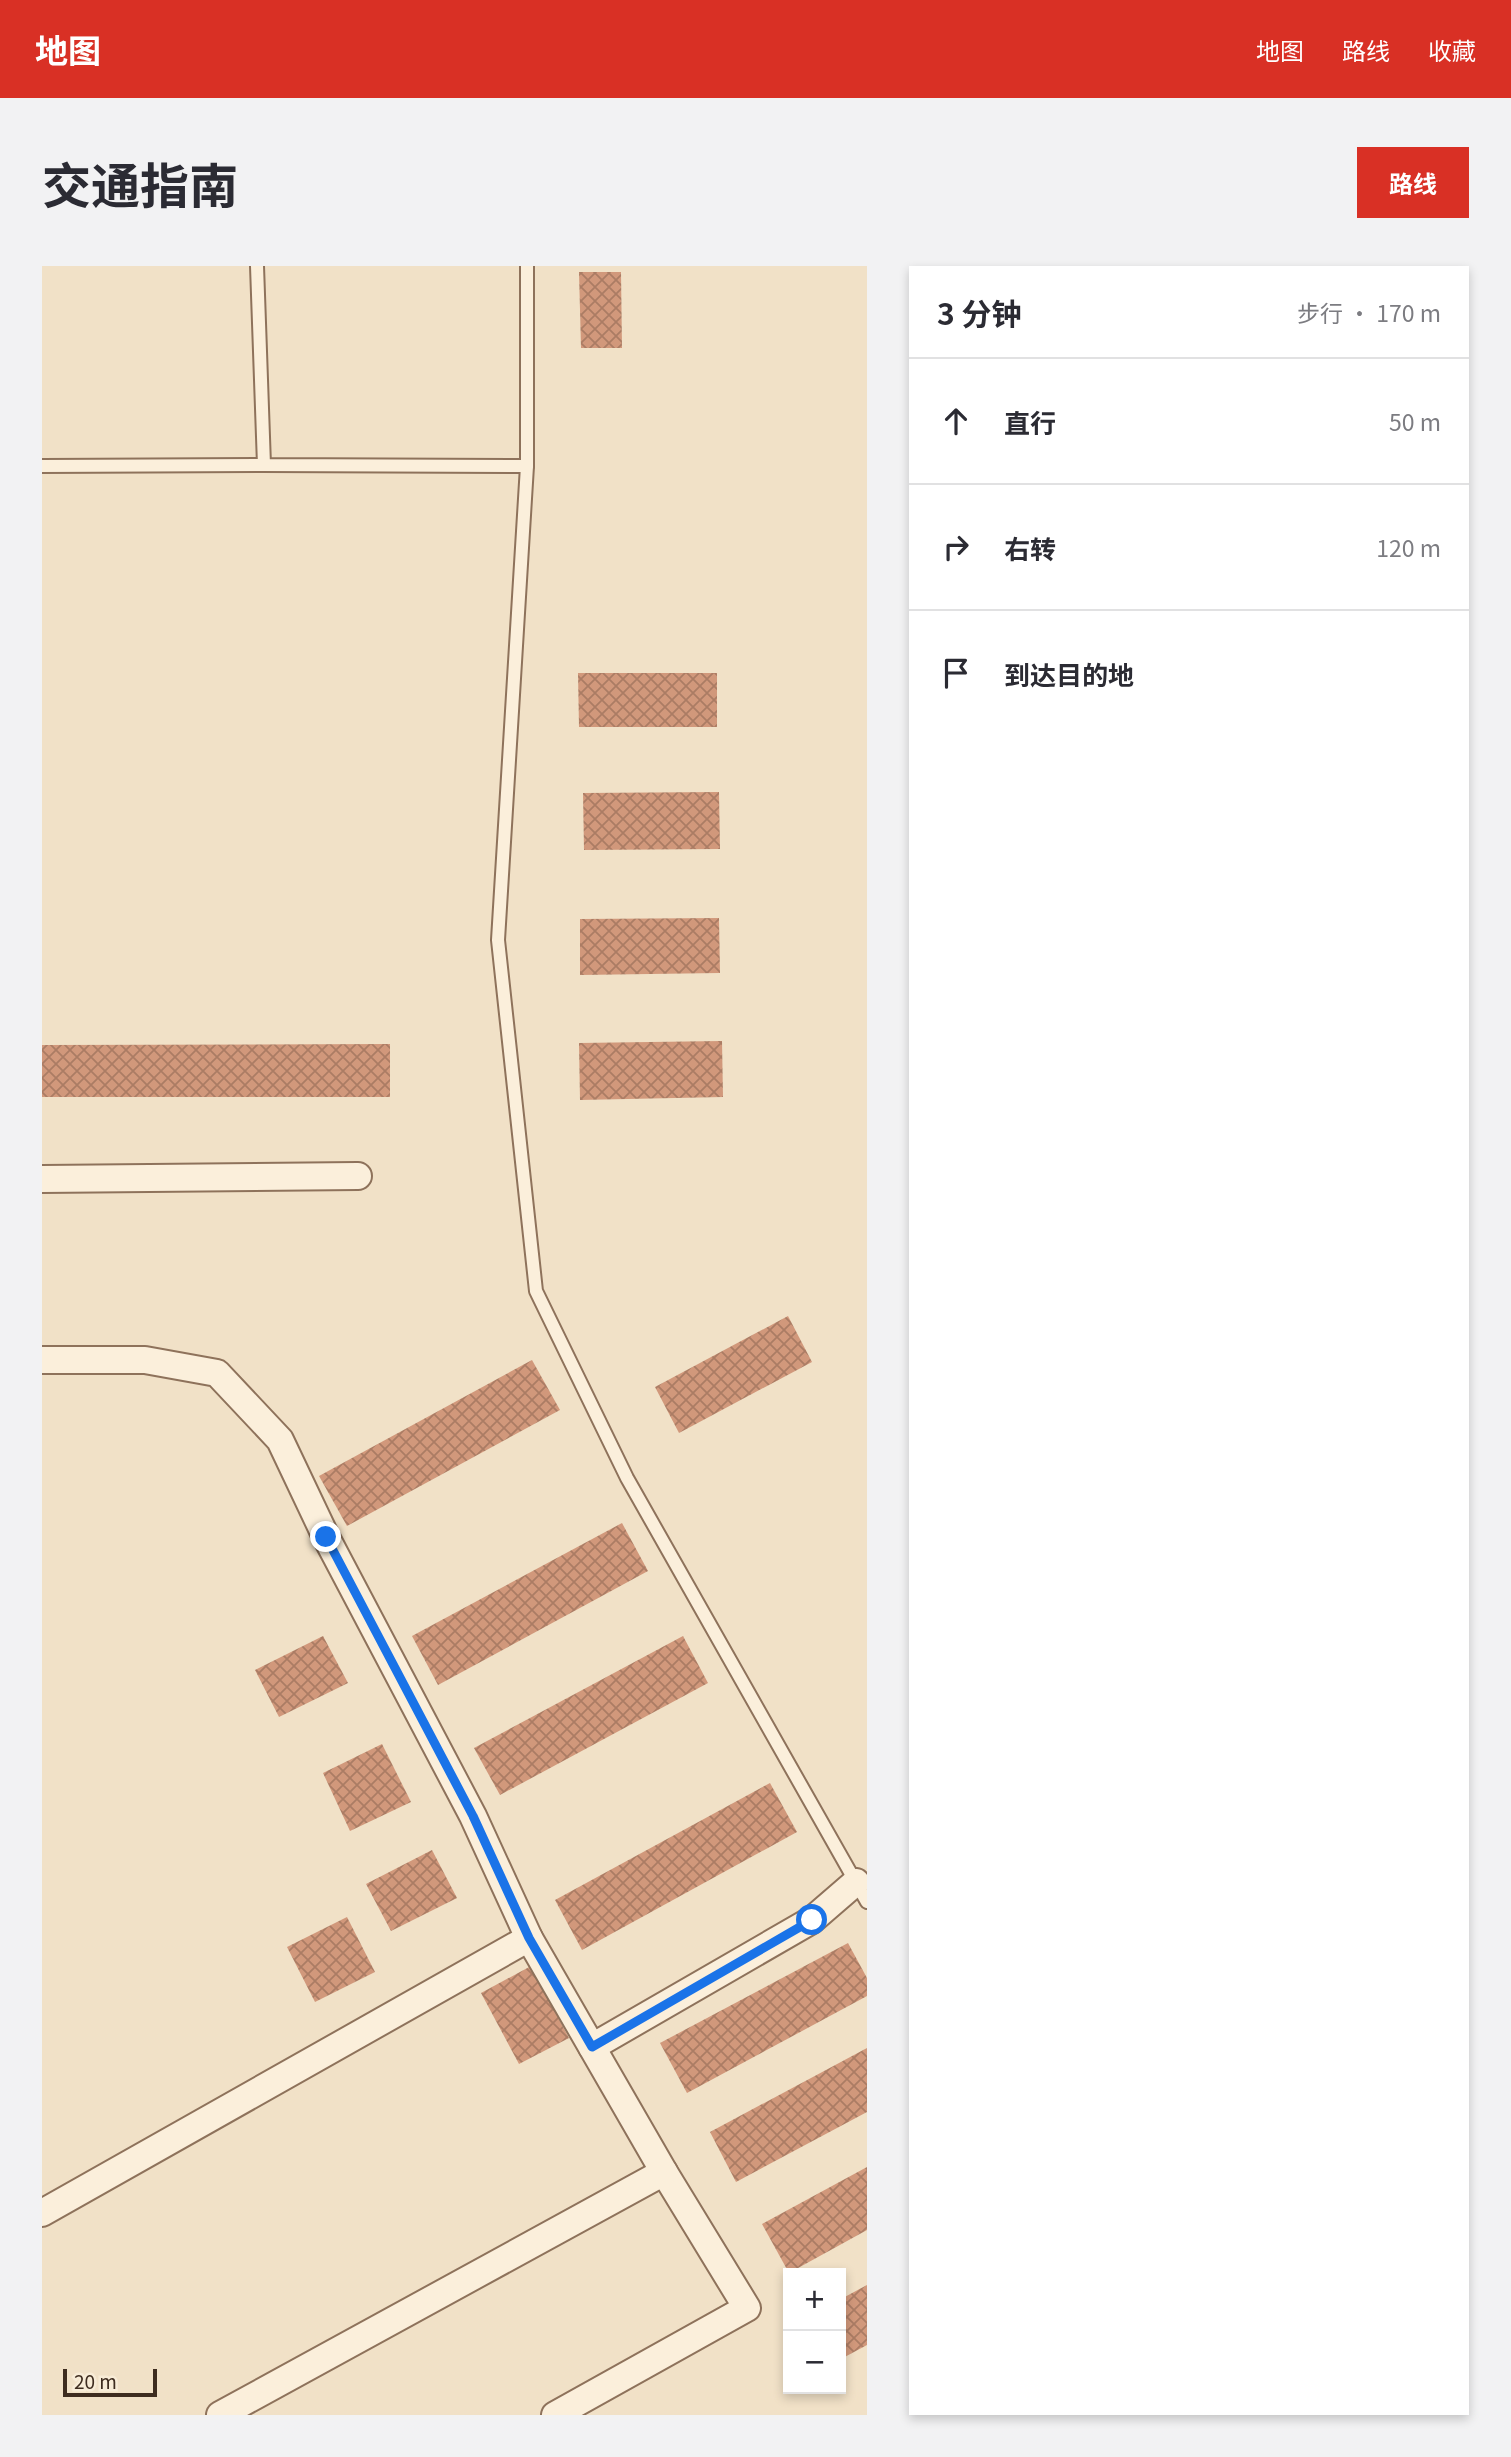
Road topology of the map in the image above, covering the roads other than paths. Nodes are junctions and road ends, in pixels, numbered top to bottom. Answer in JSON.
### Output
{"nodes":[{"id":1,"x":257,"y":266,"type":"edge"},
{"id":2,"x":527,"y":266,"type":"edge"},
{"id":3,"x":264,"y":465,"type":"junction"},
{"id":4,"x":42,"y":466,"type":"edge"},
{"id":5,"x":527,"y":466,"type":"junction"},
{"id":6,"x":358,"y":1176,"type":"dead end"},
{"id":7,"x":42,"y":1179,"type":"edge"},
{"id":8,"x":42,"y":1360,"type":"edge"},
{"id":9,"x":863,"y":1887,"type":"edge"},
{"id":10,"x":529,"y":1938,"type":"junction"},
{"id":11,"x":592,"y":2047,"type":"junction"},
{"id":12,"x":664,"y":2172,"type":"junction"},
{"id":13,"x":42,"y":2213,"type":"edge"},
{"id":14,"x":220,"y":2415,"type":"edge"},
{"id":15,"x":555,"y":2415,"type":"edge"}],
"edges":[{"from":1,"to":3,"type":"lane"},
{"from":2,"to":5,"type":"lane"},
{"from":3,"to":4,"type":"lane"},
{"from":3,"to":5,"type":"lane"},
{"from":5,"to":9,"type":"lane"},
{"from":6,"to":7,"type":"street"},
{"from":8,"to":10,"type":"street"},
{"from":9,"to":11,"type":"street"},
{"from":10,"to":11,"type":"street"},
{"from":10,"to":13,"type":"street"},
{"from":11,"to":12,"type":"street"},
{"from":12,"to":14,"type":"street"},
{"from":12,"to":15,"type":"street"}]}
